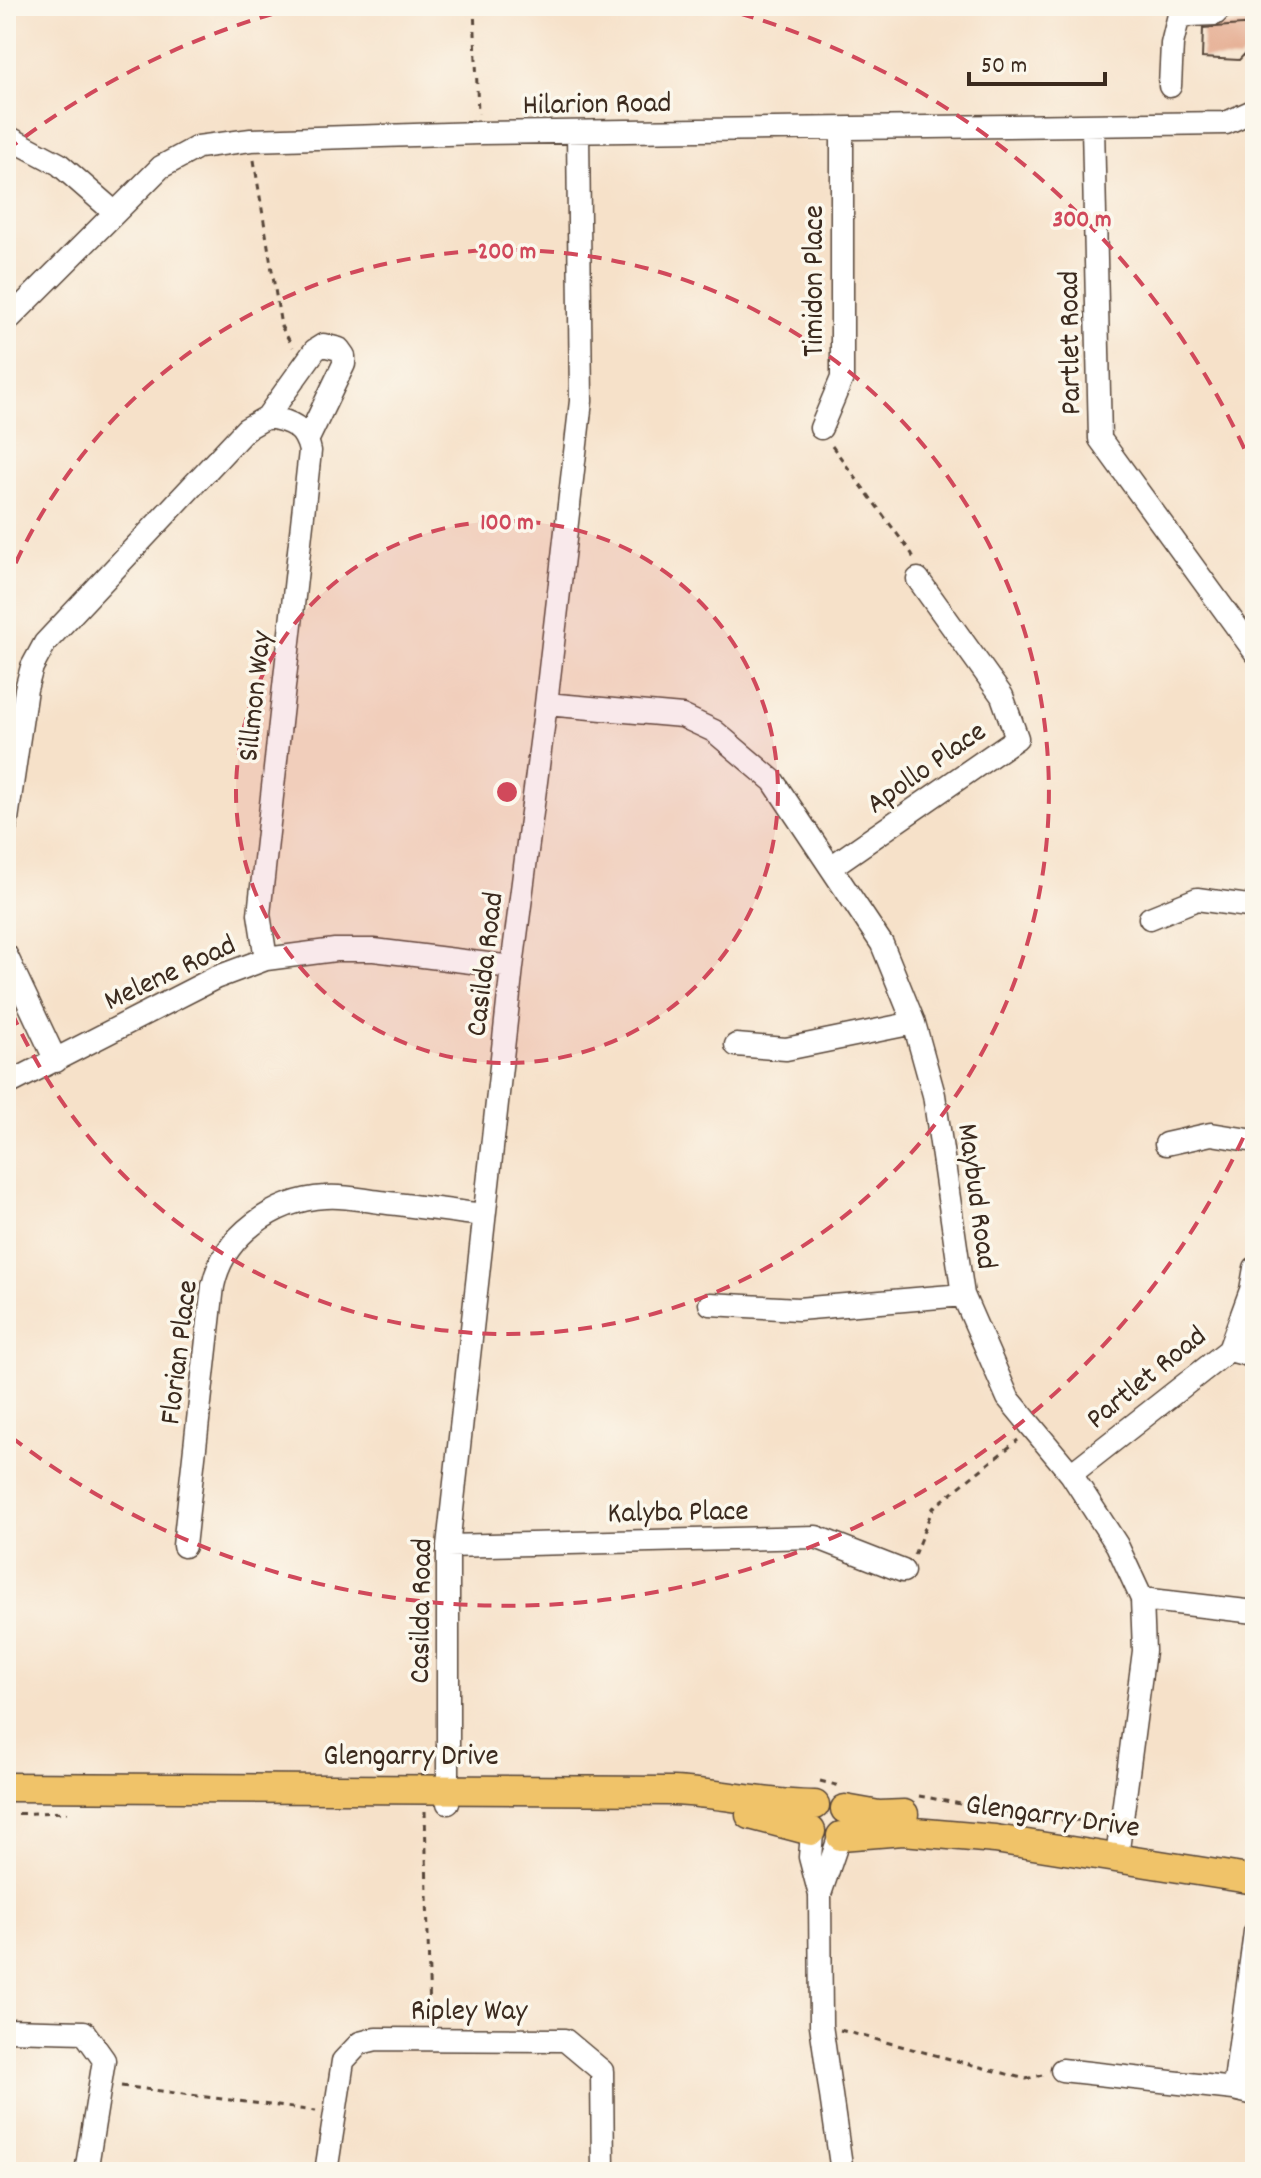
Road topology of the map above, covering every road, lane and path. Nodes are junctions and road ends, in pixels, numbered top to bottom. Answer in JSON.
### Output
{"nodes":[{"id":1,"x":474,"y":6,"type":"edge"},
{"id":2,"x":1223,"y":6,"type":"edge"},
{"id":3,"x":1170,"y":86,"type":"dead end"},
{"id":4,"x":1255,"y":110,"type":"edge"},
{"id":5,"x":1093,"y":126,"type":"junction"},
{"id":6,"x":842,"y":129,"type":"junction"},
{"id":7,"x":578,"y":132,"type":"junction"},
{"id":8,"x":479,"y":133,"type":"junction"},
{"id":9,"x":6,"y":136,"type":"edge"},
{"id":10,"x":251,"y":140,"type":"junction"},
{"id":11,"x":114,"y":212,"type":"junction"},
{"id":12,"x":6,"y":322,"type":"edge"},
{"id":13,"x":304,"y":365,"type":"junction"},
{"id":14,"x":267,"y":417,"type":"junction"},
{"id":15,"x":821,"y":428,"type":"joint"},
{"id":16,"x":308,"y":439,"type":"junction"},
{"id":17,"x":918,"y":579,"type":"joint"},
{"id":18,"x":1255,"y":652,"type":"edge"},
{"id":19,"x":546,"y":704,"type":"junction"},
{"id":20,"x":6,"y":826,"type":"edge"},
{"id":21,"x":831,"y":867,"type":"junction"},
{"id":22,"x":1255,"y":907,"type":"edge"},
{"id":23,"x":1150,"y":918,"type":"dead end"},
{"id":24,"x":6,"y":955,"type":"edge"},
{"id":25,"x":266,"y":959,"type":"junction"},
{"id":26,"x":512,"y":967,"type":"junction"},
{"id":27,"x":914,"y":1023,"type":"junction"},
{"id":28,"x":736,"y":1045,"type":"dead end"},
{"id":29,"x":56,"y":1061,"type":"junction"},
{"id":30,"x":6,"y":1085,"type":"edge"},
{"id":31,"x":1255,"y":1141,"type":"edge"},
{"id":32,"x":1166,"y":1144,"type":"dead end"},
{"id":33,"x":484,"y":1215,"type":"junction"},
{"id":34,"x":1255,"y":1268,"type":"edge"},
{"id":35,"x":963,"y":1295,"type":"junction"},
{"id":36,"x":710,"y":1304,"type":"dead end"},
{"id":37,"x":1229,"y":1350,"type":"junction"},
{"id":38,"x":1255,"y":1357,"type":"edge"},
{"id":39,"x":1033,"y":1428,"type":"junction"},
{"id":40,"x":1071,"y":1474,"type":"junction"},
{"id":41,"x":184,"y":1546,"type":"dead end"},
{"id":42,"x":448,"y":1546,"type":"junction"},
{"id":43,"x":903,"y":1571,"type":"joint"},
{"id":44,"x":1142,"y":1599,"type":"junction"},
{"id":45,"x":1255,"y":1612,"type":"edge"},
{"id":46,"x":6,"y":1787,"type":"edge"},
{"id":47,"x":440,"y":1800,"type":"junction"},
{"id":48,"x":6,"y":1801,"type":"edge"},
{"id":49,"x":827,"y":1825,"type":"junction"},
{"id":50,"x":1118,"y":1849,"type":"junction"},
{"id":51,"x":1255,"y":1862,"type":"edge"},
{"id":52,"x":1255,"y":1880,"type":"edge"},
{"id":53,"x":1255,"y":1932,"type":"edge"},
{"id":54,"x":821,"y":2025,"type":"junction"},
{"id":55,"x":6,"y":2030,"type":"edge"},
{"id":56,"x":430,"y":2039,"type":"junction"},
{"id":57,"x":1062,"y":2070,"type":"joint"},
{"id":58,"x":102,"y":2083,"type":"junction"},
{"id":59,"x":1245,"y":2092,"type":"edge"},
{"id":60,"x":337,"y":2114,"type":"junction"},
{"id":61,"x":86,"y":2172,"type":"edge"},
{"id":62,"x":326,"y":2172,"type":"edge"},
{"id":63,"x":603,"y":2172,"type":"edge"},
{"id":64,"x":842,"y":2172,"type":"edge"}],
"edges":[{"from":1,"to":8,"type":"path"},
{"from":2,"to":3,"type":"street"},
{"from":4,"to":5,"type":"street","name":"Hilarion Road"},
{"from":5,"to":6,"type":"street","name":"Hilarion Road"},
{"from":5,"to":18,"type":"street","name":"Partlet Road"},
{"from":6,"to":7,"type":"street","name":"Hilarion Road"},
{"from":6,"to":15,"type":"street","name":"Timidon Place"},
{"from":7,"to":8,"type":"street","name":"Hilarion Road"},
{"from":7,"to":19,"type":"street","name":"Casilda Road"},
{"from":8,"to":10,"type":"street","name":"Hilarion Road"},
{"from":9,"to":11,"type":"street"},
{"from":10,"to":11,"type":"street","name":"Hilarion Road"},
{"from":10,"to":13,"type":"path"},
{"from":11,"to":12,"type":"street","name":"Hilarion Road"},
{"from":13,"to":14,"type":"street","name":"Sillmon Way"},
{"from":13,"to":16,"type":"street","name":"Sillmon Way"},
{"from":14,"to":16,"type":"street"},
{"from":14,"to":20,"type":"street","name":"Sillmon Way"},
{"from":15,"to":17,"type":"path"},
{"from":16,"to":25,"type":"street","name":"Sillmon Way"},
{"from":17,"to":21,"type":"street","name":"Apollo Place"},
{"from":19,"to":21,"type":"street","name":"Maybud Road"},
{"from":19,"to":26,"type":"street","name":"Casilda Road"},
{"from":21,"to":27,"type":"street","name":"Maybud Road"},
{"from":22,"to":23,"type":"street"},
{"from":24,"to":29,"type":"street"},
{"from":25,"to":26,"type":"street","name":"Melene Road"},
{"from":25,"to":29,"type":"street","name":"Melene Road"},
{"from":26,"to":33,"type":"street","name":"Casilda Road"},
{"from":27,"to":28,"type":"street"},
{"from":27,"to":35,"type":"street","name":"Maybud Road"},
{"from":29,"to":30,"type":"street","name":"Melene Road"},
{"from":31,"to":32,"type":"street"},
{"from":33,"to":41,"type":"street","name":"Florian Place"},
{"from":33,"to":42,"type":"street","name":"Casilda Road"},
{"from":34,"to":37,"type":"street","name":"Partlet Road"},
{"from":35,"to":36,"type":"street"},
{"from":35,"to":39,"type":"street","name":"Maybud Road"},
{"from":37,"to":38,"type":"street"},
{"from":37,"to":40,"type":"street","name":"Partlet Road"},
{"from":39,"to":40,"type":"street","name":"Maybud Road"},
{"from":39,"to":43,"type":"path"},
{"from":40,"to":44,"type":"street","name":"Maybud Road"},
{"from":42,"to":43,"type":"street","name":"Kalyba Place"},
{"from":42,"to":47,"type":"street","name":"Casilda Road"},
{"from":44,"to":45,"type":"street"},
{"from":44,"to":50,"type":"street","name":"Maybud Road"},
{"from":46,"to":47,"type":"main road","name":"Glengarry Drive"},
{"from":47,"to":48,"type":"main road","name":"Glengarry Drive"},
{"from":47,"to":49,"type":"main road","name":"Glengarry Drive"},
{"from":47,"to":56,"type":"path"},
{"from":49,"to":50,"type":"main road","name":"Glengarry Drive"},
{"from":49,"to":54,"type":"street"},
{"from":50,"to":51,"type":"main road","name":"Glengarry Drive"},
{"from":50,"to":52,"type":"main road","name":"Glengarry Drive"},
{"from":53,"to":59,"type":"street"},
{"from":54,"to":57,"type":"path"},
{"from":54,"to":64,"type":"street"},
{"from":55,"to":58,"type":"street"},
{"from":56,"to":60,"type":"street","name":"Ripley Way"},
{"from":56,"to":63,"type":"street","name":"Ripley Way"},
{"from":57,"to":59,"type":"street"},
{"from":58,"to":60,"type":"path"},
{"from":58,"to":61,"type":"street"},
{"from":60,"to":62,"type":"street","name":"Ripley Way"}]}
